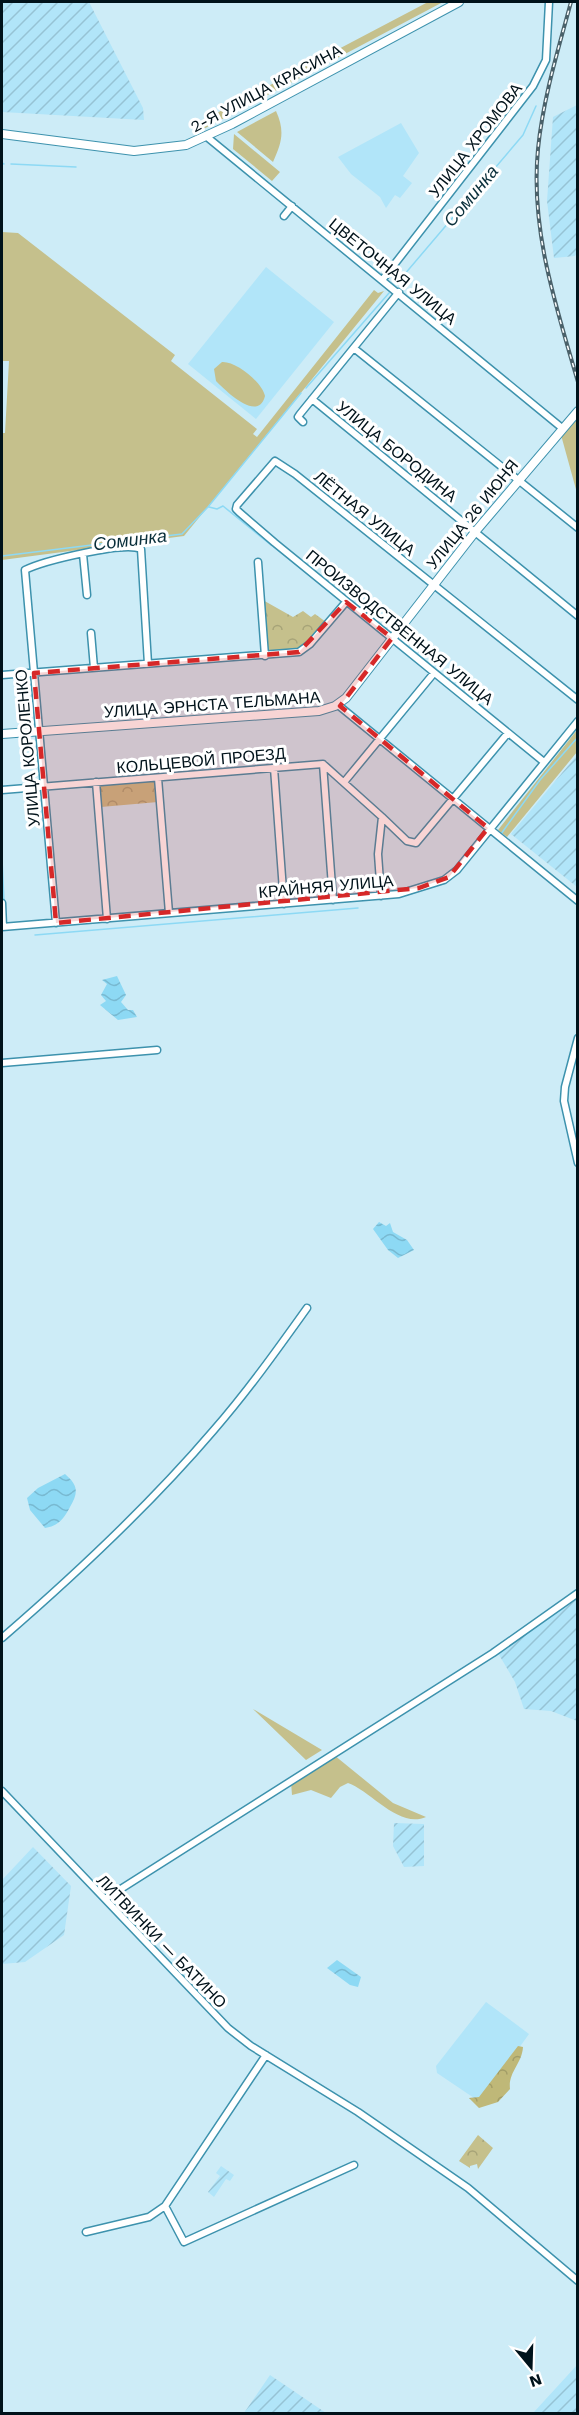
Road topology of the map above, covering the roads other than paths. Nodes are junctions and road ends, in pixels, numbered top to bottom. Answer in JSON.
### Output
{"nodes":[{"id":1,"x":459,"y":2,"type":"edge"},
{"id":2,"x":549,"y":2,"type":"edge"},
{"id":3,"x":2,"y":134,"type":"edge"},
{"id":4,"x":207,"y":137,"type":"junction"},
{"id":5,"x":292,"y":206,"type":"junction"},
{"id":6,"x":284,"y":216,"type":"dead end"},
{"id":7,"x":383,"y":279,"type":"junction"},
{"id":8,"x":399,"y":292,"type":"junction"},
{"id":9,"x":355,"y":349,"type":"junction"},
{"id":10,"x":312,"y":399,"type":"junction"},
{"id":11,"x":578,"y":411,"type":"edge"},
{"id":12,"x":303,"y":422,"type":"dead end"},
{"id":13,"x":562,"y":428,"type":"junction"},
{"id":14,"x":518,"y":479,"type":"junction"},
{"id":15,"x":239,"y":512,"type":"joint"},
{"id":16,"x":578,"y":528,"type":"edge"},
{"id":17,"x":475,"y":532,"type":"junction"},
{"id":18,"x":83,"y":554,"type":"junction"},
{"id":19,"x":258,"y":562,"type":"dead end"},
{"id":20,"x":432,"y":585,"type":"junction"},
{"id":21,"x":87,"y":595,"type":"dead end"},
{"id":22,"x":346,"y":602,"type":"junction"},
{"id":23,"x":578,"y":616,"type":"edge"},
{"id":24,"x":91,"y":633,"type":"dead end"},
{"id":25,"x":392,"y":638,"type":"junction"},
{"id":26,"x":265,"y":656,"type":"junction"},
{"id":27,"x":148,"y":664,"type":"junction"},
{"id":28,"x":94,"y":668,"type":"junction"},
{"id":29,"x":34,"y":673,"type":"junction"},
{"id":30,"x":434,"y":673,"type":"junction"},
{"id":31,"x":2,"y":675,"type":"edge"},
{"id":32,"x":578,"y":700,"type":"edge"},
{"id":33,"x":338,"y":705,"type":"junction"},
{"id":34,"x":578,"y":721,"type":"edge"},
{"id":35,"x":39,"y":731,"type":"junction"},
{"id":36,"x":508,"y":733,"type":"junction"},
{"id":37,"x":2,"y":734,"type":"edge"},
{"id":38,"x":379,"y":739,"type":"junction"},
{"id":39,"x":544,"y":762,"type":"junction"},
{"id":40,"x":323,"y":764,"type":"junction"},
{"id":41,"x":274,"y":768,"type":"junction"},
{"id":42,"x":158,"y":777,"type":"junction"},
{"id":43,"x":345,"y":781,"type":"junction"},
{"id":44,"x":96,"y":782,"type":"junction"},
{"id":45,"x":44,"y":786,"type":"junction"},
{"id":46,"x":2,"y":790,"type":"edge"},
{"id":47,"x":453,"y":799,"type":"junction"},
{"id":48,"x":382,"y":817,"type":"junction"},
{"id":49,"x":488,"y":828,"type":"junction"},
{"id":50,"x":381,"y":896,"type":"junction"},
{"id":51,"x":333,"y":900,"type":"junction"},
{"id":52,"x":578,"y":901,"type":"edge"},
{"id":53,"x":2,"y":903,"type":"edge"},
{"id":54,"x":284,"y":904,"type":"junction"},
{"id":55,"x":169,"y":914,"type":"junction"},
{"id":56,"x":107,"y":919,"type":"junction"},
{"id":57,"x":56,"y":923,"type":"junction"},
{"id":58,"x":2,"y":927,"type":"edge"},
{"id":59,"x":578,"y":1038,"type":"edge"},
{"id":60,"x":157,"y":1050,"type":"dead end"},
{"id":61,"x":2,"y":1063,"type":"edge"},
{"id":62,"x":578,"y":1163,"type":"edge"},
{"id":63,"x":307,"y":1308,"type":"dead end"},
{"id":64,"x":578,"y":1593,"type":"edge"},
{"id":65,"x":2,"y":1638,"type":"edge"},
{"id":66,"x":2,"y":1791,"type":"edge"},
{"id":67,"x":105,"y":1899,"type":"junction"},
{"id":68,"x":266,"y":2055,"type":"junction"},
{"id":69,"x":354,"y":2166,"type":"dead end"},
{"id":70,"x":165,"y":2206,"type":"junction"},
{"id":71,"x":86,"y":2232,"type":"dead end"},
{"id":72,"x":578,"y":2281,"type":"edge"}],
"edges":[{"from":1,"to":4,"type":"main road","name":"2-Я УЛИЦА КРАСИНА"},
{"from":2,"to":7,"type":"street","name":"УЛИЦА ХРОМОВА"},
{"from":3,"to":4,"type":"main road","name":"2-Я УЛИЦА КРАСИНА"},
{"from":4,"to":5,"type":"street","name":"ЦВЕТОЧНАЯ УЛИЦА"},
{"from":5,"to":6,"type":"street"},
{"from":5,"to":7,"type":"street","name":"ЦВЕТОЧНАЯ УЛИЦА"},
{"from":7,"to":8,"type":"street","name":"ЦВЕТОЧНАЯ УЛИЦА"},
{"from":8,"to":9,"type":"street"},
{"from":8,"to":13,"type":"street","name":"ЦВЕТОЧНАЯ УЛИЦА"},
{"from":9,"to":10,"type":"street"},
{"from":9,"to":14,"type":"street"},
{"from":10,"to":12,"type":"street"},
{"from":10,"to":17,"type":"street","name":"УЛИЦА БОРОДИНА"},
{"from":11,"to":13,"type":"main road","name":"УЛИЦА 26 ИЮНЯ"},
{"from":13,"to":14,"type":"main road","name":"УЛИЦА 26 ИЮНЯ"},
{"from":14,"to":16,"type":"street"},
{"from":14,"to":17,"type":"main road","name":"УЛИЦА 26 ИЮНЯ"},
{"from":15,"to":20,"type":"street","name":"ЛЁТНАЯ УЛИЦА"},
{"from":15,"to":22,"type":"street","name":"ПРОИЗВОДСТВЕННАЯ УЛИЦА"},
{"from":17,"to":20,"type":"main road","name":"УЛИЦА 26 ИЮНЯ"},
{"from":17,"to":23,"type":"street","name":"УЛИЦА БОРОДИНА"},
{"from":18,"to":21,"type":"street"},
{"from":18,"to":27,"type":"street"},
{"from":18,"to":29,"type":"street","name":"УЛИЦА КОРОЛЕНКО"},
{"from":19,"to":26,"type":"street"},
{"from":20,"to":25,"type":"main road","name":"УЛИЦА 26 ИЮНЯ"},
{"from":20,"to":32,"type":"street","name":"ЛЁТНАЯ УЛИЦА"},
{"from":22,"to":25,"type":"street","name":"ПРОИЗВОДСТВЕННАЯ УЛИЦА"},
{"from":22,"to":26,"type":"street"},
{"from":24,"to":28,"type":"street"},
{"from":25,"to":30,"type":"street","name":"ПРОИЗВОДСТВЕННАЯ УЛИЦА"},
{"from":25,"to":33,"type":"main road","name":"УЛИЦА ЭРНСТА ТЕЛЬМАНА"},
{"from":26,"to":27,"type":"street"},
{"from":27,"to":28,"type":"street"},
{"from":28,"to":29,"type":"street"},
{"from":29,"to":31,"type":"street"},
{"from":29,"to":35,"type":"street","name":"УЛИЦА КОРОЛЕНКО"},
{"from":30,"to":36,"type":"street","name":"ПРОИЗВОДСТВЕННАЯ УЛИЦА"},
{"from":30,"to":38,"type":"street"},
{"from":33,"to":35,"type":"main road","name":"УЛИЦА ЭРНСТА ТЕЛЬМАНА"},
{"from":33,"to":38,"type":"street"},
{"from":34,"to":39,"type":"street","name":"КРАЙНЯЯ УЛИЦА"},
{"from":35,"to":37,"type":"main road","name":"УЛИЦА ЭРНСТА ТЕЛЬМАНА"},
{"from":35,"to":45,"type":"street","name":"УЛИЦА КОРОЛЕНКО"},
{"from":36,"to":39,"type":"street","name":"ПРОИЗВОДСТВЕННАЯ УЛИЦА"},
{"from":36,"to":47,"type":"street"},
{"from":38,"to":43,"type":"street"},
{"from":38,"to":47,"type":"street"},
{"from":39,"to":49,"type":"street","name":"КРАЙНЯЯ УЛИЦА"},
{"from":40,"to":41,"type":"street","name":"КОЛЬЦЕВОЙ ПРОЕЗД"},
{"from":40,"to":43,"type":"street"},
{"from":40,"to":51,"type":"street"},
{"from":41,"to":42,"type":"street","name":"КОЛЬЦЕВОЙ ПРОЕЗД"},
{"from":41,"to":54,"type":"street"},
{"from":42,"to":44,"type":"street","name":"КОЛЬЦЕВОЙ ПРОЕЗД"},
{"from":42,"to":55,"type":"street"},
{"from":43,"to":48,"type":"street"},
{"from":44,"to":45,"type":"street","name":"КОЛЬЦЕВОЙ ПРОЕЗД"},
{"from":44,"to":56,"type":"street"},
{"from":45,"to":46,"type":"street","name":"КОЛЬЦЕВОЙ ПРОЕЗД"},
{"from":45,"to":57,"type":"street","name":"УЛИЦА КОРОЛЕНКО"},
{"from":47,"to":48,"type":"street"},
{"from":47,"to":49,"type":"street"},
{"from":48,"to":50,"type":"street"},
{"from":49,"to":50,"type":"street","name":"КРАЙНЯЯ УЛИЦА"},
{"from":49,"to":52,"type":"street"},
{"from":50,"to":51,"type":"street","name":"КРАЙНЯЯ УЛИЦА"},
{"from":51,"to":54,"type":"street","name":"КРАЙНЯЯ УЛИЦА"},
{"from":53,"to":58,"type":"street"},
{"from":54,"to":55,"type":"street","name":"КРАЙНЯЯ УЛИЦА"},
{"from":55,"to":56,"type":"street","name":"КРАЙНЯЯ УЛИЦА"},
{"from":56,"to":57,"type":"street","name":"КРАЙНЯЯ УЛИЦА"},
{"from":57,"to":58,"type":"street","name":"КРАЙНЯЯ УЛИЦА"},
{"from":59,"to":62,"type":"street"},
{"from":60,"to":61,"type":"street"},
{"from":63,"to":65,"type":"street"},
{"from":64,"to":67,"type":"street"},
{"from":66,"to":67,"type":"street","name":"ЛИТВИНКИ — БАТИНО"},
{"from":67,"to":68,"type":"street","name":"ЛИТВИНКИ — БАТИНО"},
{"from":68,"to":70,"type":"street"},
{"from":68,"to":72,"type":"street","name":"ЛИТВИНКИ — БАТИНО"},
{"from":69,"to":70,"type":"street"},
{"from":70,"to":71,"type":"street"}]}
